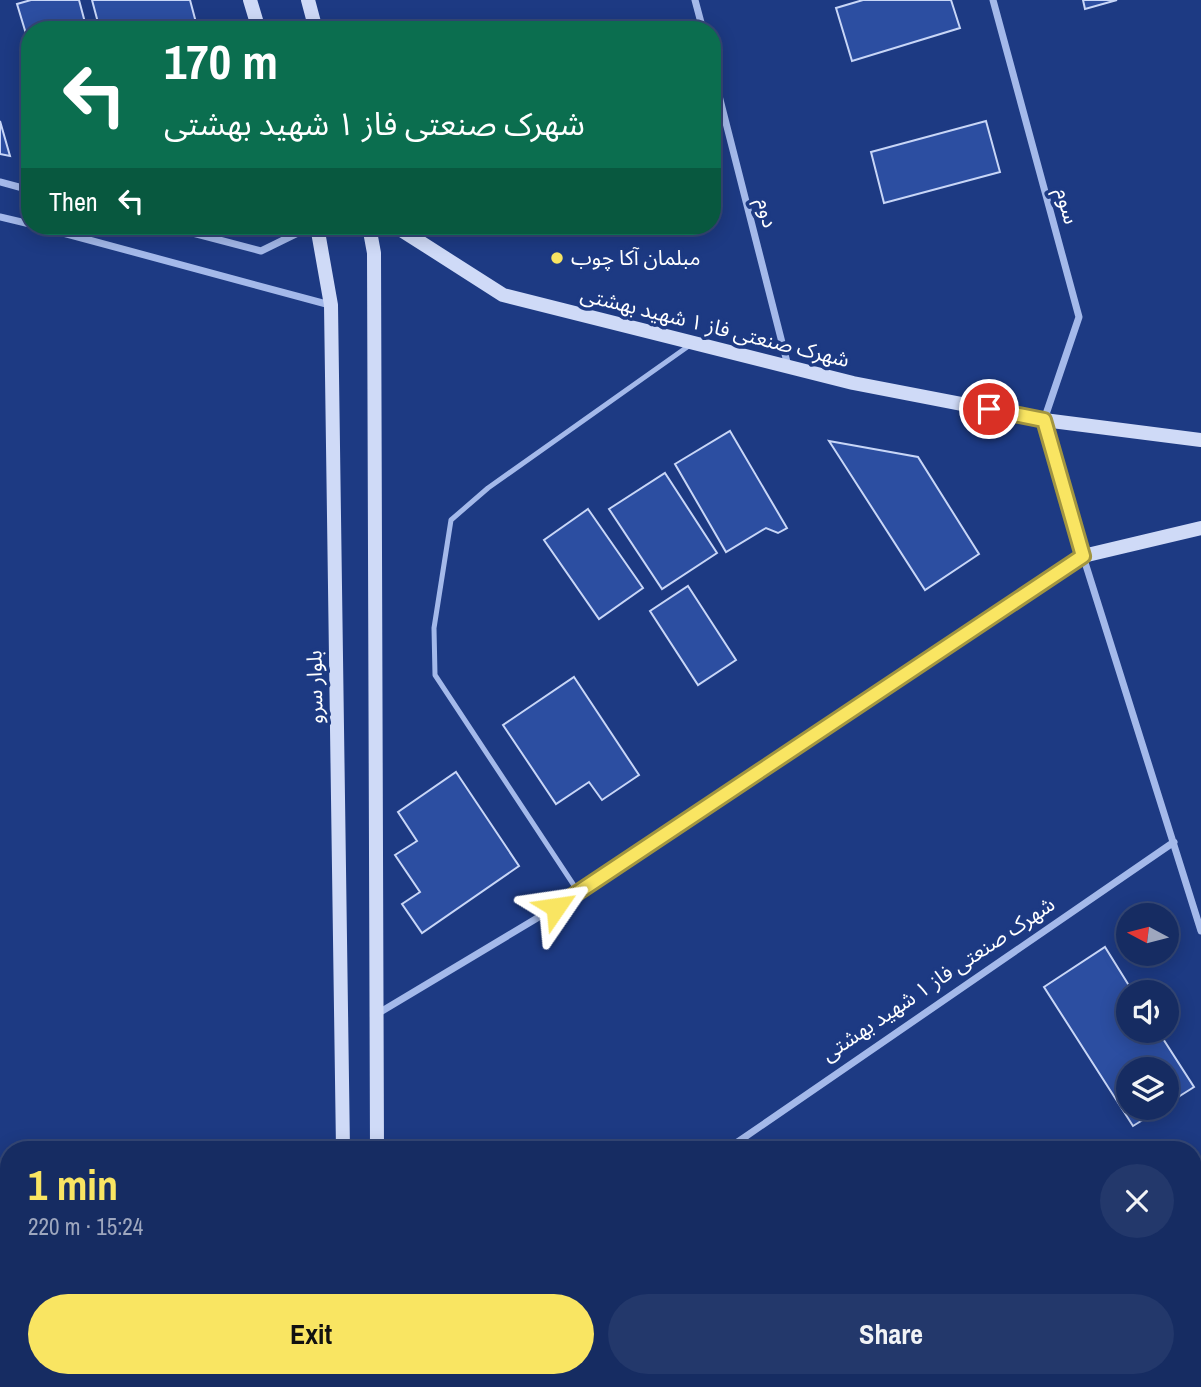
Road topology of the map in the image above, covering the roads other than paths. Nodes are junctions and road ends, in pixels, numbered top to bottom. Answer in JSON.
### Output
{"nodes":[{"id":1,"x":250,"y":0,"type":"edge"},
{"id":2,"x":308,"y":0,"type":"edge"},
{"id":3,"x":695,"y":0,"type":"edge"},
{"id":4,"x":993,"y":0,"type":"edge"},
{"id":5,"x":256,"y":21,"type":"edge"},
{"id":6,"x":314,"y":21,"type":"edge"},
{"id":7,"x":701,"y":21,"type":"edge"},
{"id":8,"x":721,"y":103,"type":"edge"},
{"id":9,"x":0,"y":182,"type":"edge"},
{"id":10,"x":21,"y":188,"type":"edge"},
{"id":11,"x":0,"y":216,"type":"edge"},
{"id":12,"x":21,"y":222,"type":"edge"},
{"id":13,"x":70,"y":235,"type":"edge"},
{"id":14,"x":200,"y":235,"type":"edge"},
{"id":15,"x":295,"y":235,"type":"edge"},
{"id":16,"x":316,"y":235,"type":"edge"},
{"id":17,"x":371,"y":235,"type":"edge"},
{"id":18,"x":409,"y":235,"type":"edge"},
{"id":19,"x":331,"y":305,"type":"junction"},
{"id":20,"x":693,"y":343,"type":"junction"},
{"id":21,"x":789,"y":367,"type":"junction"},
{"id":22,"x":1044,"y":420,"type":"junction"},
{"id":23,"x":1201,"y":440,"type":"edge"},
{"id":24,"x":1201,"y":528,"type":"edge"},
{"id":25,"x":1083,"y":556,"type":"junction"},
{"id":26,"x":1174,"y":842,"type":"junction"},
{"id":27,"x":579,"y":893,"type":"junction"},
{"id":28,"x":1201,"y":931,"type":"edge"},
{"id":29,"x":377,"y":1014,"type":"junction"},
{"id":30,"x":343,"y":1141,"type":"edge"},
{"id":31,"x":377,"y":1141,"type":"edge"},
{"id":32,"x":739,"y":1141,"type":"edge"}],
"edges":[{"from":1,"to":5,"type":"street"},
{"from":2,"to":6,"type":"street"},
{"from":3,"to":7,"type":"street"},
{"from":4,"to":22,"type":"street","name":"سوم"},
{"from":8,"to":21,"type":"street","name":"دوم"},
{"from":9,"to":10,"type":"street"},
{"from":11,"to":12,"type":"street"},
{"from":13,"to":19,"type":"street"},
{"from":14,"to":15,"type":"street"},
{"from":16,"to":19,"type":"street","name":"بلوار سرو"},
{"from":17,"to":29,"type":"street"},
{"from":18,"to":20,"type":"street","name":"شهرک صنعتی فاز ۱ شهید بهشتی"},
{"from":19,"to":30,"type":"street","name":"بلوار سرو"},
{"from":20,"to":21,"type":"street","name":"شهرک صنعتی فاز ۱ شهید بهشتی"},
{"from":20,"to":27,"type":"lane"},
{"from":21,"to":22,"type":"street","name":"شهرک صنعتی فاز ۱ شهید بهشتی"},
{"from":22,"to":23,"type":"street","name":"شهرک صنعتی فاز ۱ شهید بهشتی"},
{"from":22,"to":25,"type":"street"},
{"from":24,"to":25,"type":"street"},
{"from":25,"to":26,"type":"street"},
{"from":25,"to":27,"type":"street"},
{"from":26,"to":28,"type":"street"},
{"from":26,"to":32,"type":"street","name":"شهرک صنعتی فاز ۱ شهید بهشتی"},
{"from":27,"to":29,"type":"street"},
{"from":29,"to":31,"type":"street"}]}
